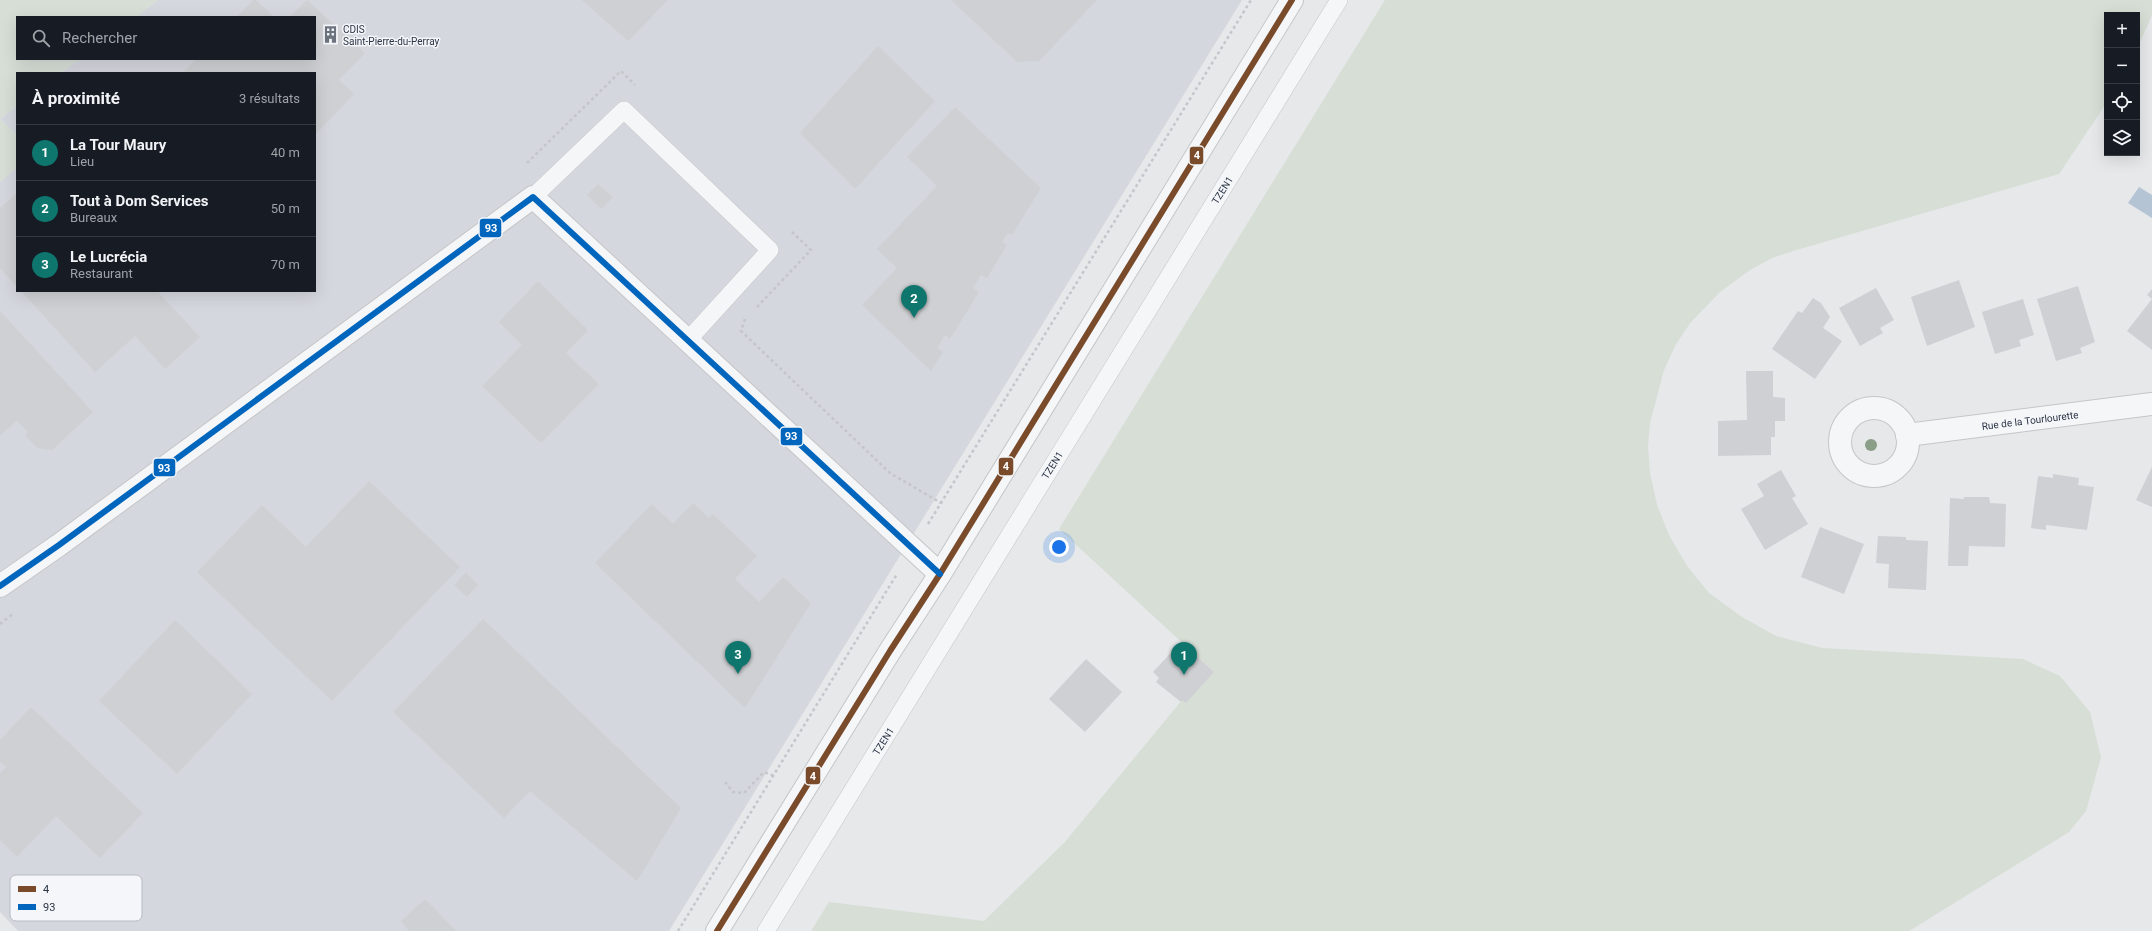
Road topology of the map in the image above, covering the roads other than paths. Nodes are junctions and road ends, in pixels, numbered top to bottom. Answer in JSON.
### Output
{"nodes":[{"id":1,"x":1292,"y":0,"type":"edge"},
{"id":2,"x":1339,"y":0,"type":"edge"},
{"id":3,"x":533,"y":197,"type":"junction"},
{"id":4,"x":688,"y":340,"type":"junction"},
{"id":5,"x":2152,"y":404,"type":"edge"},
{"id":6,"x":1907,"y":435,"type":"dead end"},
{"id":7,"x":940,"y":574,"type":"junction"},
{"id":8,"x":0,"y":586,"type":"edge"},
{"id":9,"x":717,"y":931,"type":"edge"},
{"id":10,"x":766,"y":931,"type":"edge"}],
"edges":[{"from":1,"to":7,"type":"street"},
{"from":2,"to":10,"type":"lane","name":"TZEN1"},
{"from":3,"to":4,"type":"street"},
{"from":3,"to":4,"type":"lane"},
{"from":3,"to":8,"type":"street"},
{"from":4,"to":7,"type":"street"},
{"from":5,"to":6,"type":"street","name":"Rue de la Tourlourette"},
{"from":7,"to":9,"type":"street"}]}
